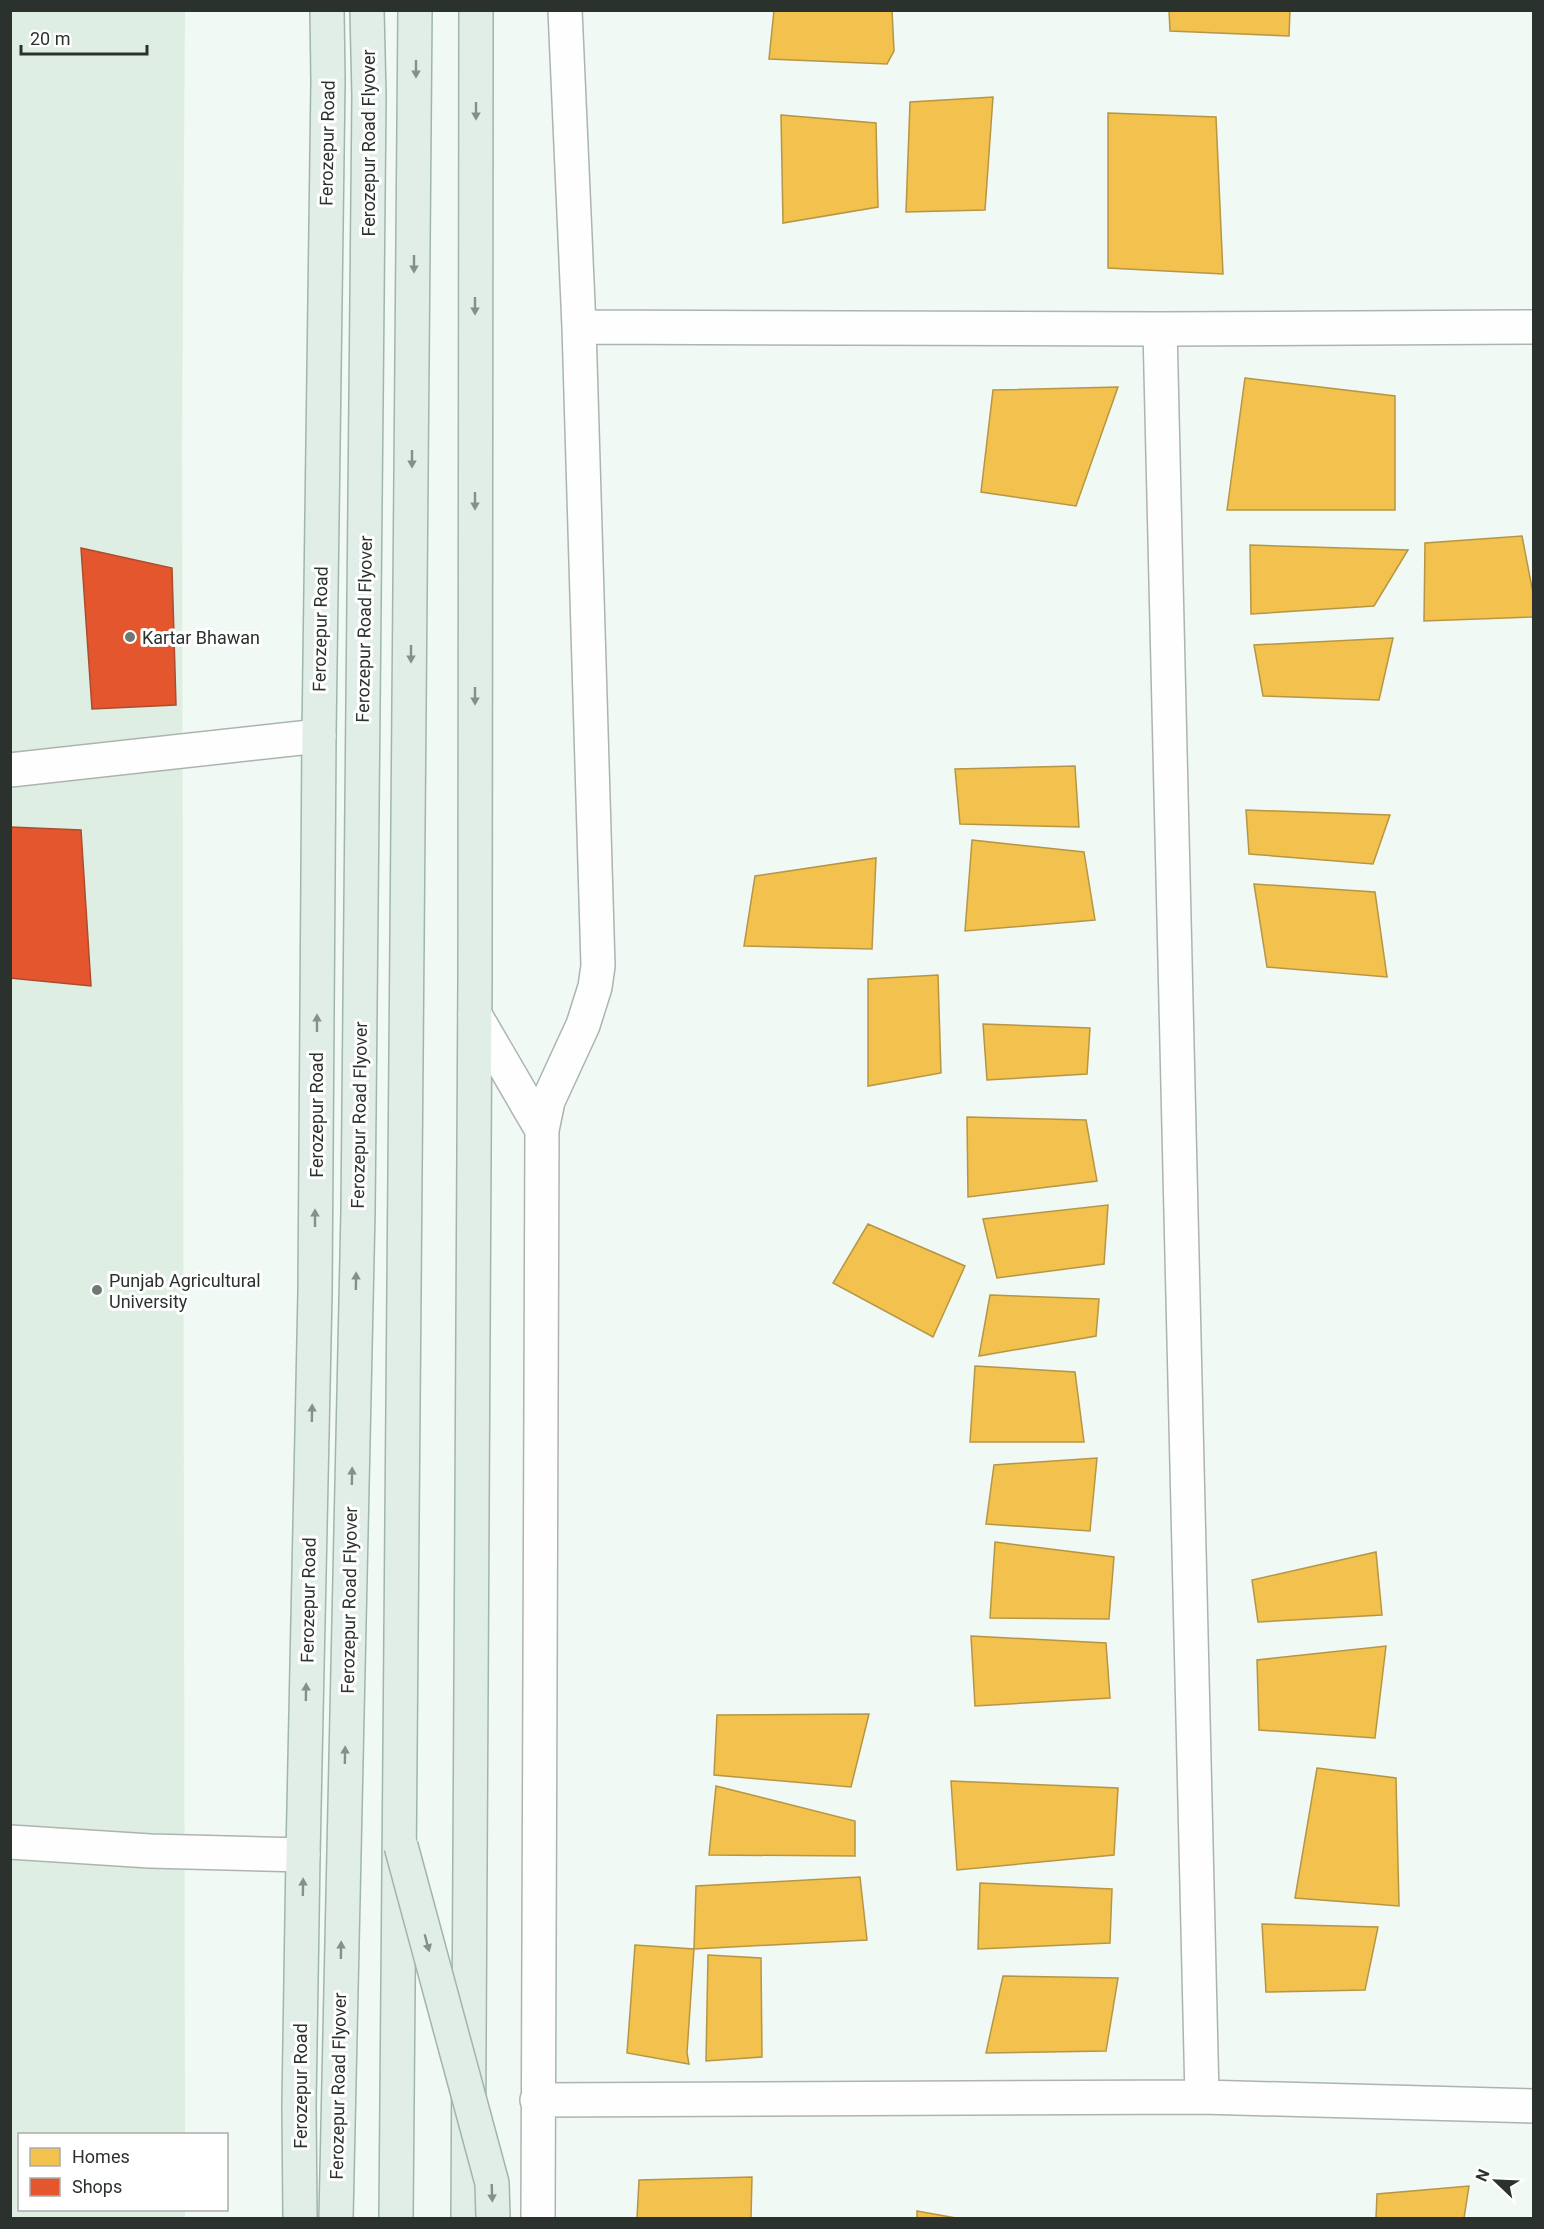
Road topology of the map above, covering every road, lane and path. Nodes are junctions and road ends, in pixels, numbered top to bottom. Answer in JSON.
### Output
{"nodes":[{"id":1,"x":327,"y":10,"type":"edge"},
{"id":2,"x":367,"y":10,"type":"edge"},
{"id":3,"x":415,"y":10,"type":"edge"},
{"id":4,"x":476,"y":10,"type":"edge"},
{"id":5,"x":565,"y":10,"type":"edge"},
{"id":6,"x":579,"y":327,"type":"junction"},
{"id":7,"x":1533,"y":327,"type":"edge"},
{"id":8,"x":1160,"y":329,"type":"junction"},
{"id":9,"x":319,"y":736,"type":"junction"},
{"id":10,"x":10,"y":770,"type":"edge"},
{"id":11,"x":475,"y":1014,"type":"junction"},
{"id":12,"x":542,"y":1130,"type":"junction"},
{"id":13,"x":10,"y":1842,"type":"edge"},
{"id":14,"x":400,"y":1846,"type":"junction"},
{"id":15,"x":303,"y":1855,"type":"junction"},
{"id":16,"x":340,"y":2002,"type":"junction"},
{"id":17,"x":1202,"y":2097,"type":"junction"},
{"id":18,"x":537,"y":2100,"type":"junction"},
{"id":19,"x":1533,"y":2106,"type":"edge"},
{"id":20,"x":300,"y":2218,"type":"edge"},
{"id":21,"x":308,"y":2218,"type":"edge"},
{"id":22,"x":336,"y":2218,"type":"edge"},
{"id":23,"x":396,"y":2218,"type":"edge"},
{"id":24,"x":468,"y":2218,"type":"edge"},
{"id":25,"x":493,"y":2218,"type":"edge"},
{"id":26,"x":538,"y":2218,"type":"edge"}],
"edges":[{"from":1,"to":9,"type":"main road","name":"Ferozepur Road"},
{"from":16,"to":2,"type":"main road","name":"Ferozepur Road Flyover","one_way":true},
{"from":3,"to":14,"type":"main road","one_way":true},
{"from":4,"to":11,"type":"main road","one_way":true},
{"from":5,"to":6,"type":"street"},
{"from":6,"to":8,"type":"street"},
{"from":6,"to":12,"type":"street"},
{"from":7,"to":8,"type":"street"},
{"from":8,"to":17,"type":"street"},
{"from":9,"to":10,"type":"street"},
{"from":15,"to":9,"type":"main road","name":"Ferozepur Road","one_way":true},
{"from":11,"to":12,"type":"street"},
{"from":11,"to":24,"type":"main road"},
{"from":12,"to":18,"type":"street"},
{"from":13,"to":15,"type":"street"},
{"from":14,"to":23,"type":"main road"},
{"from":14,"to":25,"type":"main road","one_way":true,"bridge":true},
{"from":20,"to":15,"type":"main road","name":"Ferozepur Road","one_way":true},
{"from":16,"to":21,"type":"main road"},
{"from":16,"to":22,"type":"main road","name":"Ferozepur Road Flyover"},
{"from":17,"to":18,"type":"street"},
{"from":17,"to":19,"type":"street"},
{"from":18,"to":26,"type":"street"}]}
